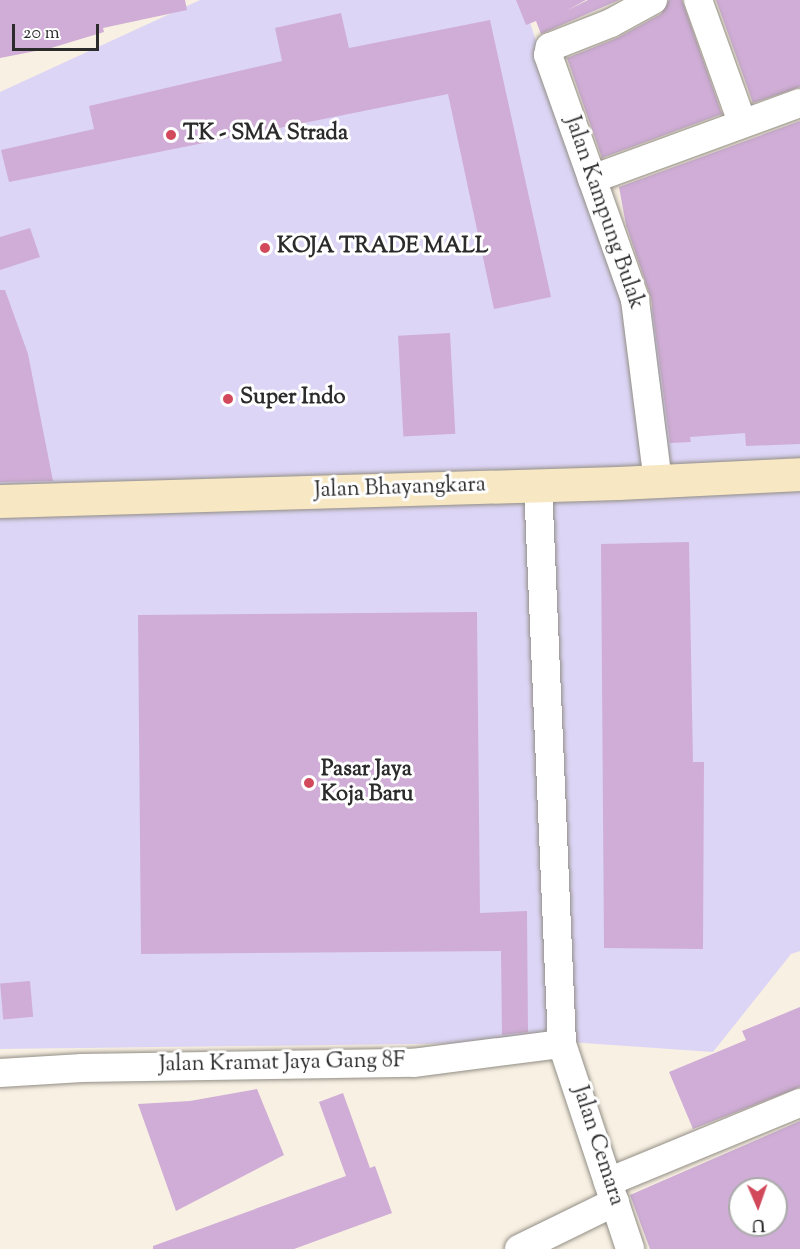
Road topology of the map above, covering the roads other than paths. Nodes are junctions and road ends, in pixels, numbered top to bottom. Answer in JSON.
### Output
{"nodes":[{"id":1,"x":653,"y":0,"type":"edge"},
{"id":2,"x":698,"y":0,"type":"edge"},
{"id":3,"x":800,"y":103,"type":"edge"},
{"id":4,"x":742,"y":122,"type":"junction"},
{"id":5,"x":591,"y":179,"type":"junction"},
{"id":6,"x":800,"y":474,"type":"edge"},
{"id":7,"x":658,"y":481,"type":"junction"},
{"id":8,"x":538,"y":485,"type":"junction"},
{"id":9,"x":0,"y":501,"type":"edge"},
{"id":10,"x":562,"y":1044,"type":"junction"},
{"id":11,"x":0,"y":1072,"type":"edge"},
{"id":12,"x":800,"y":1103,"type":"edge"},
{"id":13,"x":611,"y":1192,"type":"junction"},
{"id":14,"x":519,"y":1249,"type":"edge"},
{"id":15,"x":630,"y":1249,"type":"edge"}],
"edges":[{"from":1,"to":5,"type":"street","name":"Jalan Kampung Bulak"},
{"from":2,"to":4,"type":"street"},
{"from":3,"to":4,"type":"street"},
{"from":4,"to":5,"type":"street"},
{"from":5,"to":7,"type":"street","name":"Jalan Kampung Bulak"},
{"from":6,"to":7,"type":"street","name":"Jalan Bhayangkara"},
{"from":7,"to":8,"type":"street","name":"Jalan Bhayangkara"},
{"from":8,"to":9,"type":"street","name":"Jalan Bhayangkara"},
{"from":8,"to":10,"type":"street","name":"Jalan Cemara"},
{"from":10,"to":11,"type":"street","name":"Jalan Kramat Jaya Gang 8F"},
{"from":10,"to":13,"type":"street","name":"Jalan Cemara"},
{"from":12,"to":13,"type":"street"},
{"from":13,"to":14,"type":"street"},
{"from":13,"to":15,"type":"street","name":"Jalan Cemara"}]}
